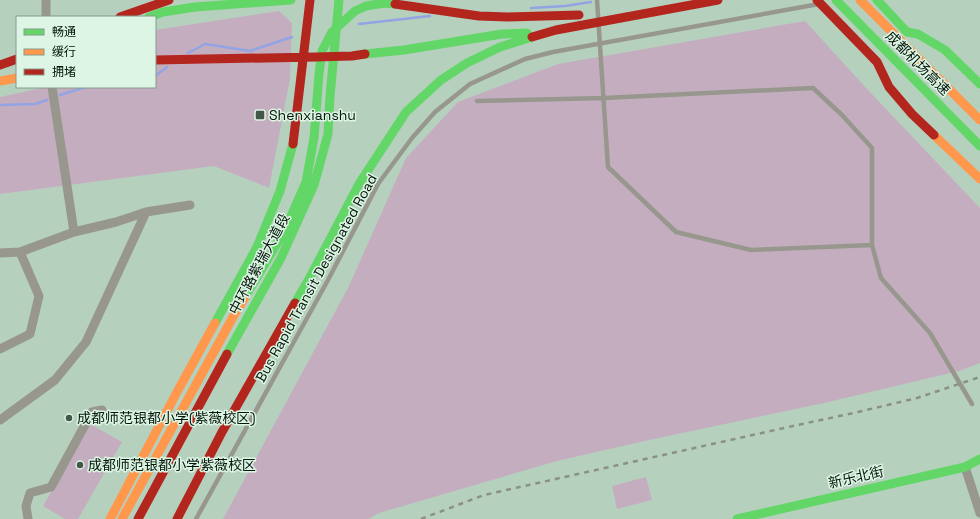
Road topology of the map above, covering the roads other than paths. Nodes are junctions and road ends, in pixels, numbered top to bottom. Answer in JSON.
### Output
{"nodes":[{"id":1,"x":46,"y":0,"type":"edge"},
{"id":2,"x":169,"y":0,"type":"edge"},
{"id":3,"x":291,"y":0,"type":"edge"},
{"id":4,"x":310,"y":0,"type":"edge"},
{"id":5,"x":339,"y":0,"type":"edge"},
{"id":6,"x":597,"y":0,"type":"edge"},
{"id":7,"x":718,"y":0,"type":"edge"},
{"id":8,"x":840,"y":0,"type":"edge"},
{"id":9,"x":860,"y":0,"type":"edge"},
{"id":10,"x":877,"y":0,"type":"edge"},
{"id":11,"x":821,"y":1,"type":"edge"},
{"id":12,"x":834,"y":1,"type":"edge"},
{"id":13,"x":194,"y":3,"type":"edge"},
{"id":14,"x":610,"y":9,"type":"dead end"},
{"id":15,"x":578,"y":15,"type":"junction"},
{"id":16,"x":46,"y":16,"type":"edge"},
{"id":17,"x":123,"y":16,"type":"edge"},
{"id":18,"x":152,"y":16,"type":"edge"},
{"id":19,"x":556,"y":30,"type":"junction"},
{"id":20,"x":907,"y":32,"type":"junction"},
{"id":21,"x":502,"y":34,"type":"junction"},
{"id":22,"x":16,"y":59,"type":"edge"},
{"id":23,"x":156,"y":60,"type":"edge"},
{"id":24,"x":877,"y":62,"type":"junction"},
{"id":25,"x":0,"y":65,"type":"edge"},
{"id":26,"x":16,"y":73,"type":"edge"},
{"id":27,"x":16,"y":78,"type":"edge"},
{"id":28,"x":0,"y":81,"type":"edge"},
{"id":29,"x":980,"y":84,"type":"edge"},
{"id":30,"x":52,"y":88,"type":"edge"},
{"id":31,"x":604,"y":98,"type":"junction"},
{"id":32,"x":477,"y":101,"type":"dead end"},
{"id":33,"x":980,"y":120,"type":"edge"},
{"id":34,"x":980,"y":146,"type":"edge"},
{"id":35,"x":980,"y":179,"type":"edge"},
{"id":36,"x":190,"y":205,"type":"dead end"},
{"id":37,"x":146,"y":212,"type":"junction"},
{"id":38,"x":74,"y":232,"type":"junction"},
{"id":39,"x":872,"y":245,"type":"junction"},
{"id":40,"x":20,"y":252,"type":"junction"},
{"id":41,"x":0,"y":253,"type":"edge"},
{"id":42,"x":0,"y":349,"type":"edge"},
{"id":43,"x":972,"y":404,"type":"dead end"},
{"id":44,"x":102,"y":410,"type":"dead end"},
{"id":45,"x":0,"y":420,"type":"edge"},
{"id":46,"x":980,"y":459,"type":"edge"},
{"id":47,"x":965,"y":467,"type":"junction"},
{"id":48,"x":980,"y":514,"type":"edge"},
{"id":49,"x":28,"y":519,"type":"edge"},
{"id":50,"x":110,"y":519,"type":"edge"},
{"id":51,"x":122,"y":519,"type":"edge"},
{"id":52,"x":138,"y":519,"type":"edge"},
{"id":53,"x":177,"y":519,"type":"edge"},
{"id":54,"x":196,"y":519,"type":"edge"},
{"id":55,"x":737,"y":519,"type":"edge"}],
"edges":[{"from":1,"to":16,"type":"street"},
{"from":2,"to":17,"type":"main road"},
{"from":3,"to":13,"type":"main road"},
{"from":4,"to":50,"type":"main road","name":"中环路紫瑞大道段"},
{"from":5,"to":52,"type":"main road","name":"中环路紫瑞大道段"},
{"from":6,"to":31,"type":"lane"},
{"from":7,"to":19,"type":"main road"},
{"from":8,"to":12,"type":"lane"},
{"from":9,"to":33,"type":"main road","name":"成都机场高速"},
{"from":10,"to":20,"type":"main road"},
{"from":11,"to":24,"type":"main road"},
{"from":11,"to":54,"type":"lane","name":"Bus Rapid Transit Designated Road"},
{"from":12,"to":34,"type":"main road","name":"成都机场高速"},
{"from":13,"to":18,"type":"main road"},
{"from":14,"to":15,"type":"main road"},
{"from":15,"to":21,"type":"main road"},
{"from":15,"to":51,"type":"main road"},
{"from":19,"to":21,"type":"main road"},
{"from":19,"to":53,"type":"main road"},
{"from":20,"to":24,"type":"main road"},
{"from":20,"to":29,"type":"main road"},
{"from":21,"to":23,"type":"main road"},
{"from":22,"to":25,"type":"main road"},
{"from":24,"to":35,"type":"main road"},
{"from":26,"to":28,"type":"main road"},
{"from":27,"to":28,"type":"main road"},
{"from":30,"to":38,"type":"street"},
{"from":31,"to":32,"type":"lane"},
{"from":31,"to":39,"type":"lane"},
{"from":31,"to":39,"type":"lane"},
{"from":36,"to":37,"type":"street"},
{"from":37,"to":38,"type":"street"},
{"from":37,"to":45,"type":"street"},
{"from":38,"to":40,"type":"street"},
{"from":39,"to":43,"type":"lane"},
{"from":40,"to":41,"type":"street"},
{"from":40,"to":42,"type":"street"},
{"from":44,"to":49,"type":"street"},
{"from":46,"to":47,"type":"main road","name":"新乐北街"},
{"from":47,"to":48,"type":"street"},
{"from":47,"to":55,"type":"main road","name":"新乐北街"}]}
